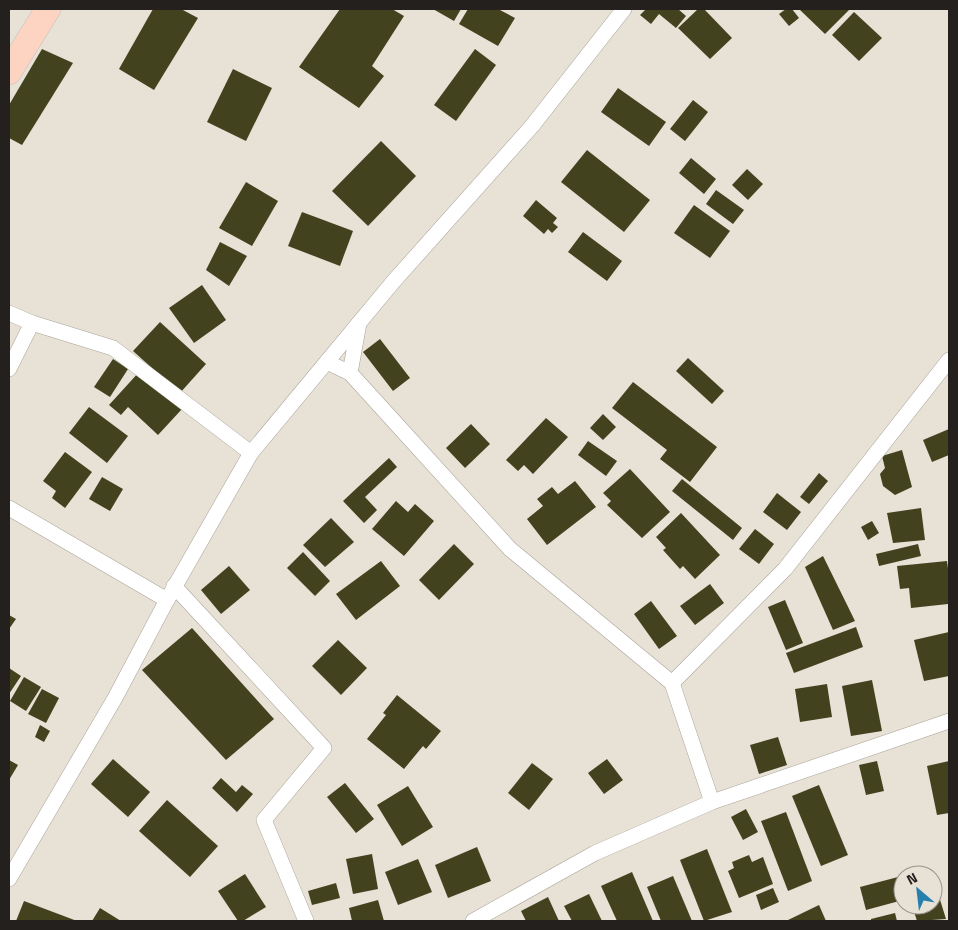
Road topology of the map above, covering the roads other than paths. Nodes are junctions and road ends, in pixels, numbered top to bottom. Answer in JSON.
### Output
{"nodes":[{"id":1,"x":48,"y":9,"type":"edge"},
{"id":2,"x":624,"y":9,"type":"edge"},
{"id":3,"x":9,"y":72,"type":"edge"},
{"id":4,"x":9,"y":313,"type":"edge"},
{"id":5,"x":360,"y":322,"type":"junction"},
{"id":6,"x":32,"y":323,"type":"junction"},
{"id":7,"x":949,"y":360,"type":"edge"},
{"id":8,"x":326,"y":362,"type":"junction"},
{"id":9,"x":9,"y":369,"type":"edge"},
{"id":10,"x":350,"y":373,"type":"junction"},
{"id":11,"x":251,"y":454,"type":"junction"},
{"id":12,"x":9,"y":508,"type":"edge"},
{"id":13,"x":171,"y":593,"type":"junction"},
{"id":14,"x":672,"y":683,"type":"junction"},
{"id":15,"x":949,"y":721,"type":"edge"},
{"id":16,"x":712,"y":802,"type":"junction"},
{"id":17,"x":9,"y":879,"type":"edge"},
{"id":18,"x":306,"y":921,"type":"edge"},
{"id":19,"x":473,"y":921,"type":"edge"}],
"edges":[{"from":1,"to":3,"type":"main road"},
{"from":2,"to":5,"type":"street"},
{"from":4,"to":6,"type":"street"},
{"from":5,"to":8,"type":"street"},
{"from":5,"to":10,"type":"street"},
{"from":6,"to":9,"type":"street"},
{"from":6,"to":11,"type":"street"},
{"from":7,"to":14,"type":"street"},
{"from":8,"to":10,"type":"street"},
{"from":8,"to":11,"type":"street"},
{"from":10,"to":14,"type":"street"},
{"from":11,"to":13,"type":"street"},
{"from":12,"to":13,"type":"street"},
{"from":13,"to":17,"type":"street"},
{"from":13,"to":18,"type":"street"},
{"from":14,"to":16,"type":"street"},
{"from":15,"to":16,"type":"street"},
{"from":16,"to":19,"type":"street"}]}
